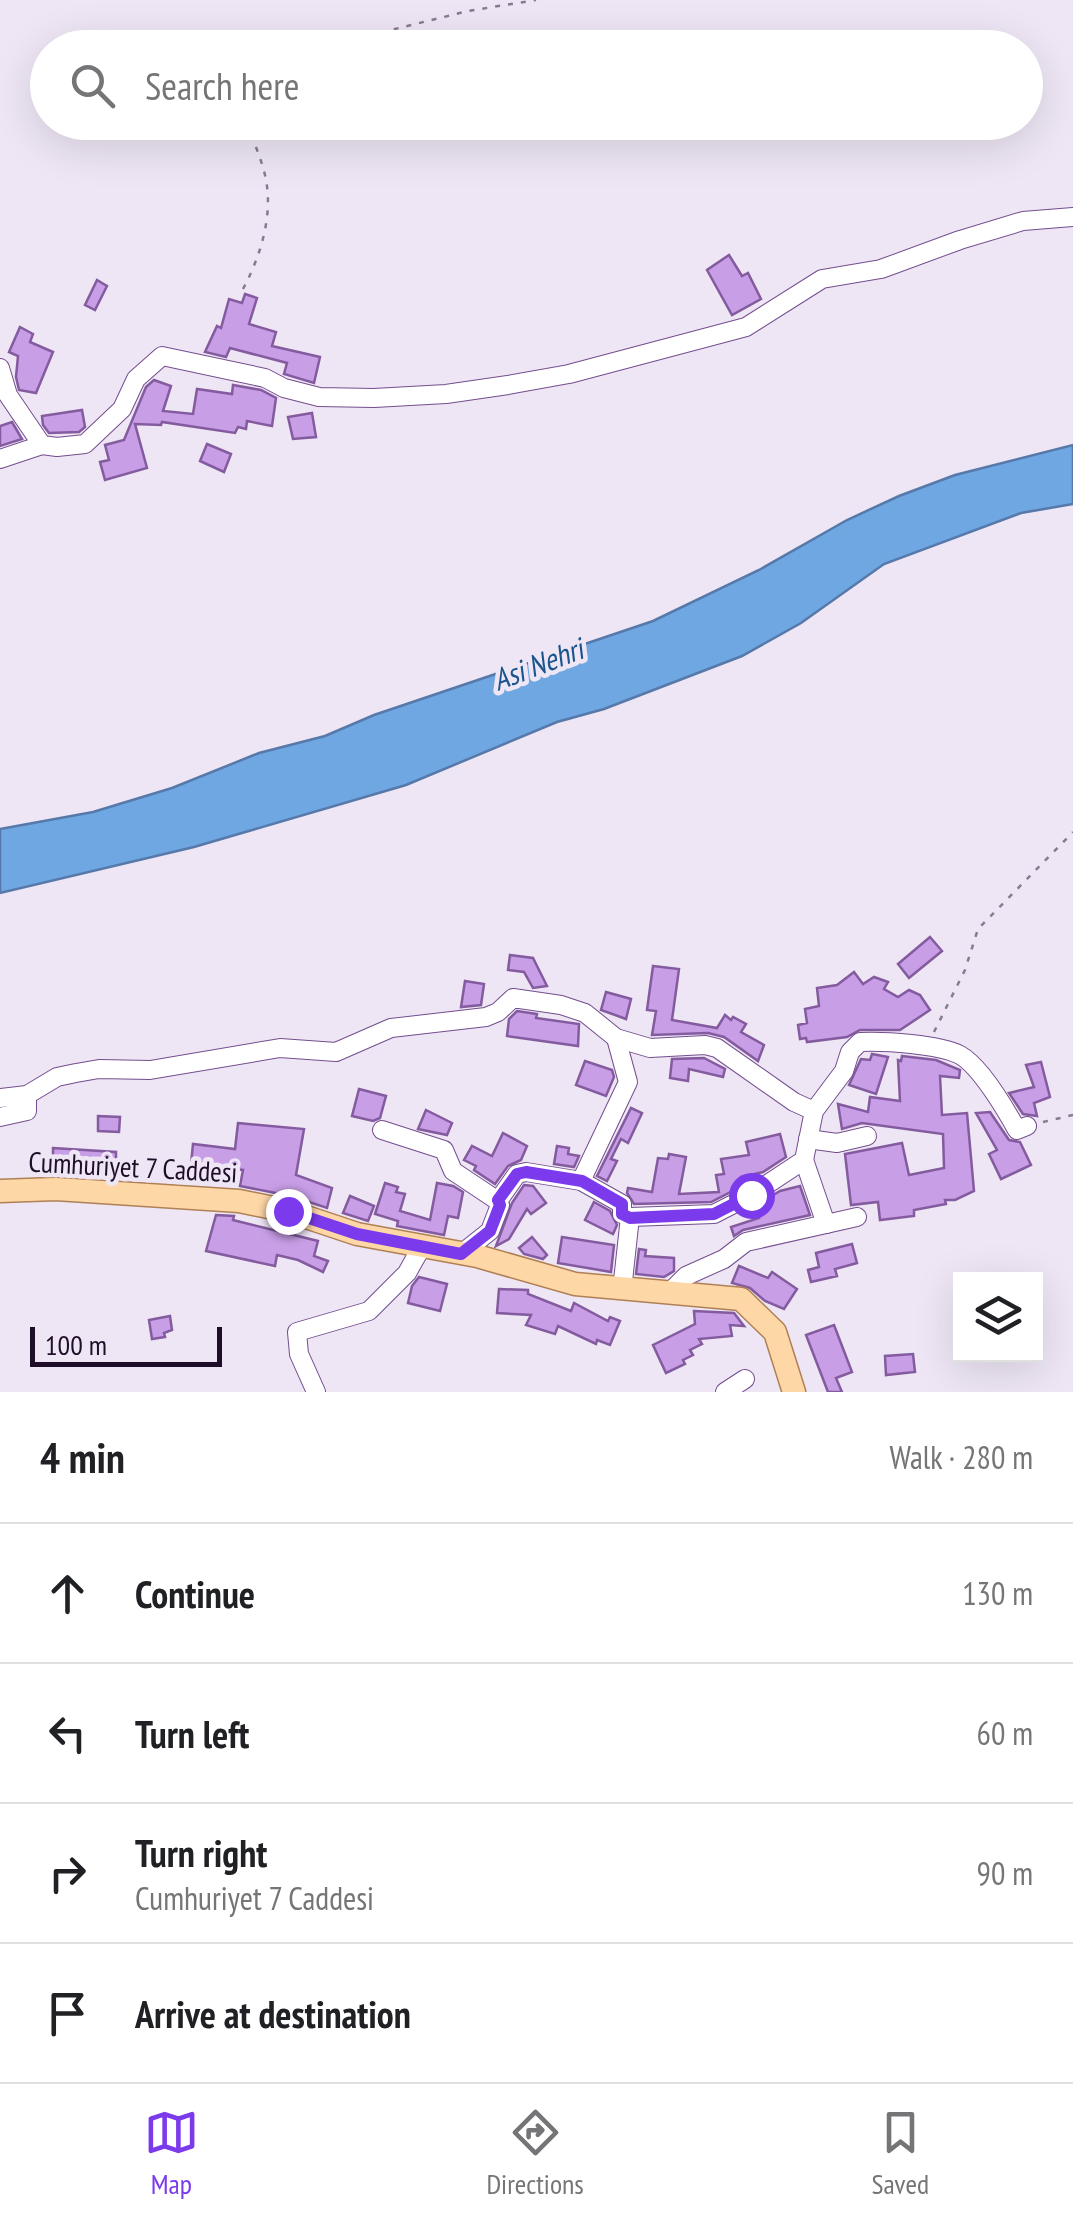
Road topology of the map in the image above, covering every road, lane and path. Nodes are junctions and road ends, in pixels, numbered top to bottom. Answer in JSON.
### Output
{"nodes":[{"id":1,"x":536,"y":0,"type":"edge"},
{"id":2,"x":393,"y":30,"type":"edge"},
{"id":3,"x":255,"y":140,"type":"edge"},
{"id":4,"x":1073,"y":217,"type":"edge"},
{"id":5,"x":243,"y":289,"type":"dead end"},
{"id":6,"x":0,"y":368,"type":"edge"},
{"id":7,"x":42,"y":445,"type":"junction"},
{"id":8,"x":0,"y":459,"type":"edge"},
{"id":9,"x":1073,"y":832,"type":"edge"},
{"id":10,"x":616,"y":1038,"type":"junction"},
{"id":11,"x":926,"y":1048,"type":"junction"},
{"id":12,"x":27,"y":1095,"type":"junction"},
{"id":13,"x":0,"y":1098,"type":"edge"},
{"id":14,"x":814,"y":1111,"type":"junction"},
{"id":15,"x":1073,"y":1115,"type":"edge"},
{"id":16,"x":0,"y":1116,"type":"edge"},
{"id":17,"x":1027,"y":1126,"type":"joint"},
{"id":18,"x":382,"y":1130,"type":"dead end"},
{"id":19,"x":867,"y":1136,"type":"dead end"},
{"id":20,"x":808,"y":1140,"type":"junction"},
{"id":21,"x":804,"y":1160,"type":"junction"},
{"id":22,"x":582,"y":1181,"type":"junction"},
{"id":23,"x":0,"y":1191,"type":"edge"},
{"id":24,"x":498,"y":1200,"type":"junction"},
{"id":25,"x":858,"y":1217,"type":"dead end"},
{"id":26,"x":630,"y":1218,"type":"junction"},
{"id":27,"x":826,"y":1224,"type":"junction"},
{"id":28,"x":420,"y":1248,"type":"junction"},
{"id":29,"x":461,"y":1254,"type":"junction"},
{"id":30,"x":622,"y":1290,"type":"junction"},
{"id":31,"x":672,"y":1290,"type":"junction"},
{"id":32,"x":745,"y":1380,"type":"dead end"},
{"id":33,"x":316,"y":1392,"type":"edge"},
{"id":34,"x":725,"y":1392,"type":"edge"},
{"id":35,"x":794,"y":1392,"type":"edge"}],
"edges":[{"from":1,"to":2,"type":"path"},
{"from":3,"to":5,"type":"path"},
{"from":4,"to":7,"type":"street"},
{"from":6,"to":7,"type":"street"},
{"from":7,"to":8,"type":"street"},
{"from":9,"to":11,"type":"path"},
{"from":10,"to":12,"type":"street"},
{"from":10,"to":14,"type":"street"},
{"from":10,"to":22,"type":"street"},
{"from":11,"to":14,"type":"street"},
{"from":11,"to":17,"type":"street"},
{"from":12,"to":13,"type":"street"},
{"from":12,"to":16,"type":"street"},
{"from":14,"to":20,"type":"street"},
{"from":15,"to":17,"type":"path"},
{"from":18,"to":24,"type":"street"},
{"from":19,"to":20,"type":"street"},
{"from":20,"to":21,"type":"street"},
{"from":21,"to":26,"type":"street"},
{"from":21,"to":27,"type":"street"},
{"from":22,"to":24,"type":"street"},
{"from":22,"to":26,"type":"street"},
{"from":23,"to":28,"type":"main road","name":"Cumhuriyet 7 Caddesi"},
{"from":24,"to":29,"type":"street"},
{"from":25,"to":27,"type":"street"},
{"from":26,"to":30,"type":"street"},
{"from":27,"to":31,"type":"street"},
{"from":28,"to":29,"type":"main road","name":"Cumhuriyet 7 Caddesi"},
{"from":28,"to":33,"type":"street"},
{"from":29,"to":30,"type":"main road","name":"Cumhuriyet 7 Caddesi"},
{"from":30,"to":31,"type":"main road","name":"Cumhuriyet 7 Caddesi"},
{"from":31,"to":35,"type":"main road","name":"Cumhuriyet 7 Caddesi"},
{"from":32,"to":34,"type":"street"}]}
